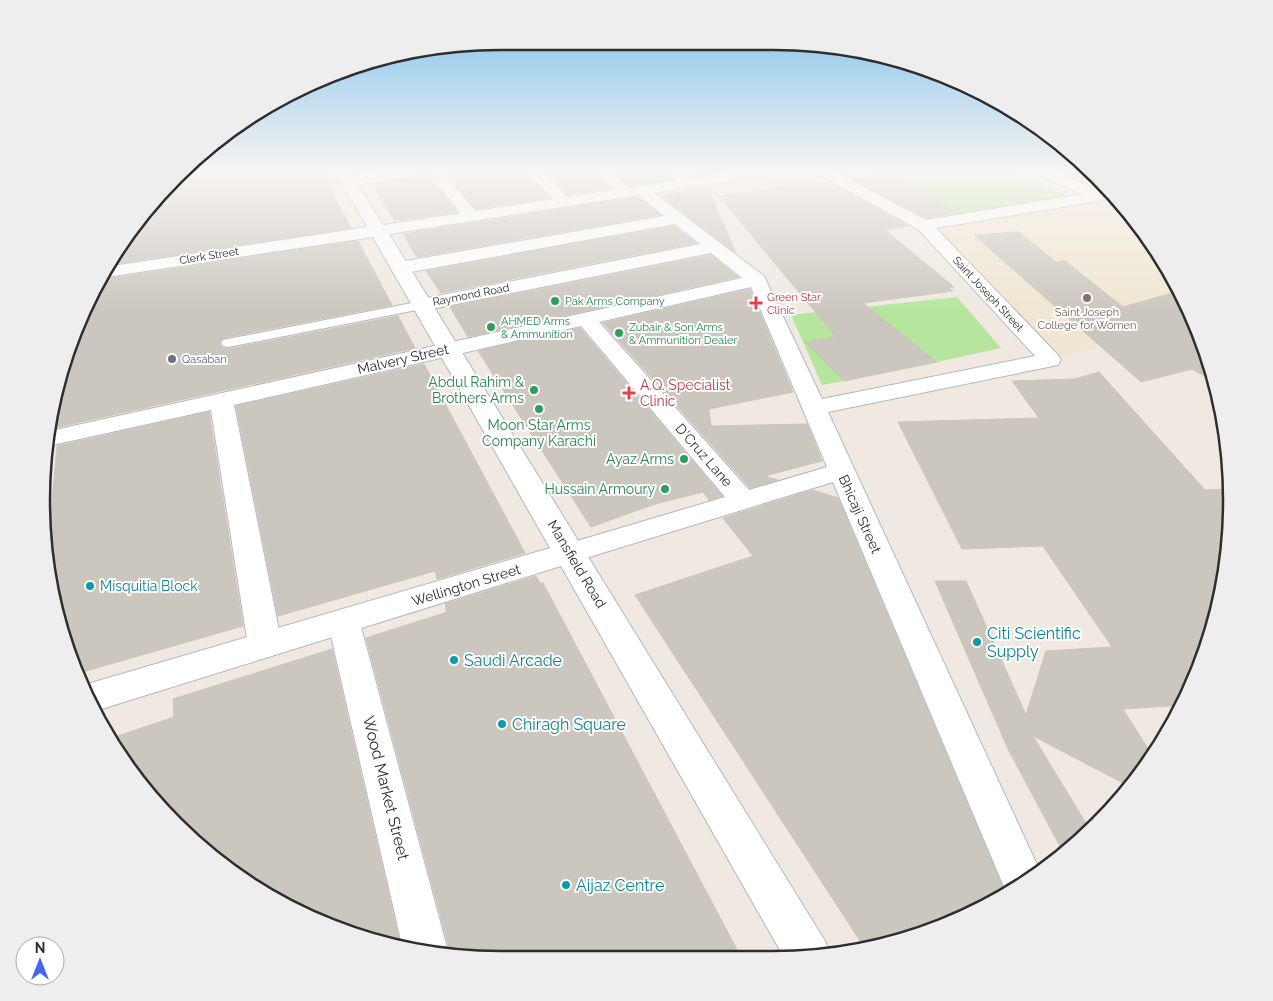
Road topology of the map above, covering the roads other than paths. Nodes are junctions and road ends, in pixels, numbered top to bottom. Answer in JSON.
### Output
{"nodes":[{"id":1,"x":371,"y":219,"type":"edge"},
{"id":2,"x":454,"y":219,"type":"edge"},
{"id":3,"x":676,"y":219,"type":"joint"},
{"id":4,"x":912,"y":219,"type":"edge"},
{"id":5,"x":962,"y":219,"type":"edge"},
{"id":6,"x":924,"y":225,"type":"junction"},
{"id":7,"x":378,"y":230,"type":"junction"},
{"id":8,"x":712,"y":247,"type":"junction"},
{"id":9,"x":400,"y":268,"type":"junction"},
{"id":10,"x":112,"y":271,"type":"edge"},
{"id":11,"x":757,"y":280,"type":"junction"},
{"id":12,"x":422,"y":305,"type":"junction"},
{"id":13,"x":586,"y":319,"type":"junction"},
{"id":14,"x":228,"y":343,"type":"dead end"},
{"id":15,"x":449,"y":349,"type":"junction"},
{"id":16,"x":221,"y":400,"type":"junction"},
{"id":17,"x":813,"y":408,"type":"junction"},
{"id":18,"x":55,"y":438,"type":"edge"},
{"id":19,"x":842,"y":471,"type":"junction"},
{"id":20,"x":743,"y":501,"type":"junction"},
{"id":21,"x":570,"y":553,"type":"junction"},
{"id":22,"x":344,"y":623,"type":"junction"},
{"id":23,"x":265,"y":645,"type":"junction"},
{"id":24,"x":95,"y":697,"type":"edge"},
{"id":25,"x":1021,"y":876,"type":"edge"},
{"id":26,"x":425,"y":944,"type":"edge"},
{"id":27,"x":804,"y":950,"type":"edge"}],
"edges":[{"from":1,"to":7,"type":"street","name":"Mansfield Road"},
{"from":2,"to":7,"type":"street","name":"Clerk Street"},
{"from":3,"to":8,"type":"street"},
{"from":3,"to":9,"type":"street"},
{"from":4,"to":6,"type":"street"},
{"from":5,"to":6,"type":"street"},
{"from":6,"to":17,"type":"street","name":"Saint Joseph Street"},
{"from":7,"to":9,"type":"street","name":"Mansfield Road"},
{"from":7,"to":10,"type":"street","name":"Clerk Street"},
{"from":8,"to":11,"type":"street"},
{"from":8,"to":12,"type":"street","name":"Raymond Road"},
{"from":9,"to":12,"type":"street","name":"Mansfield Road"},
{"from":11,"to":13,"type":"street","name":"Malvery Street"},
{"from":11,"to":17,"type":"street","name":"Bhicaji Street"},
{"from":12,"to":14,"type":"lane","name":"Raymond Road"},
{"from":12,"to":15,"type":"street","name":"Mansfield Road"},
{"from":13,"to":15,"type":"street","name":"Malvery Street"},
{"from":13,"to":20,"type":"street","name":"D'Cruz Lane"},
{"from":15,"to":16,"type":"street","name":"Malvery Street"},
{"from":15,"to":21,"type":"street","name":"Mansfield Road"},
{"from":16,"to":18,"type":"street","name":"Malvery Street"},
{"from":16,"to":23,"type":"street"},
{"from":17,"to":19,"type":"street","name":"Bhicaji Street"},
{"from":19,"to":20,"type":"street","name":"Wellington Street"},
{"from":19,"to":25,"type":"street","name":"Bhicaji Street"},
{"from":20,"to":21,"type":"street","name":"Wellington Street"},
{"from":21,"to":22,"type":"street","name":"Wellington Street"},
{"from":21,"to":27,"type":"street","name":"Mansfield Road"},
{"from":22,"to":23,"type":"street","name":"Wellington Street"},
{"from":22,"to":26,"type":"street","name":"Wood Market Street"},
{"from":23,"to":24,"type":"street","name":"Wellington Street"}]}
